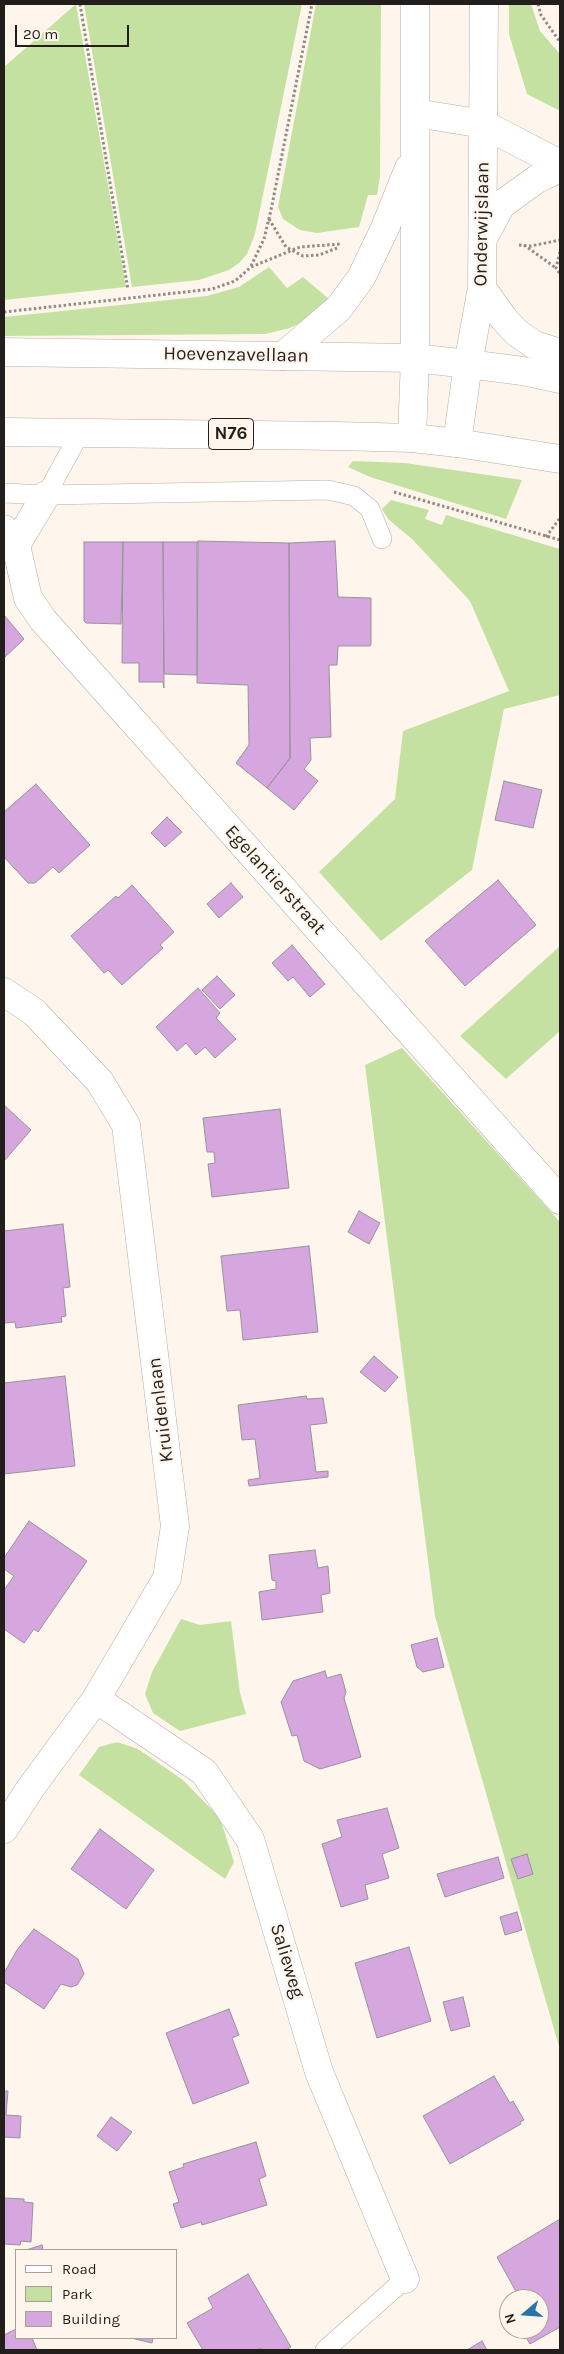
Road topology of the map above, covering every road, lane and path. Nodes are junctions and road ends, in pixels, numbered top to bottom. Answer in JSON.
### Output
{"nodes":[{"id":1,"x":80,"y":4,"type":"edge"},
{"id":2,"x":312,"y":4,"type":"edge"},
{"id":3,"x":416,"y":4,"type":"edge"},
{"id":4,"x":484,"y":4,"type":"edge"},
{"id":5,"x":538,"y":4,"type":"edge"},
{"id":6,"x":560,"y":42,"type":"edge"},
{"id":7,"x":416,"y":113,"type":"junction"},
{"id":8,"x":483,"y":124,"type":"junction"},
{"id":9,"x":414,"y":155,"type":"junction"},
{"id":10,"x":560,"y":164,"type":"edge"},
{"id":11,"x":560,"y":168,"type":"edge"},
{"id":12,"x":269,"y":218,"type":"junction"},
{"id":13,"x":560,"y":240,"type":"edge"},
{"id":14,"x":483,"y":241,"type":"junction"},
{"id":15,"x":517,"y":244,"type":"dead end"},
{"id":16,"x":523,"y":245,"type":"junction"},
{"id":17,"x":292,"y":250,"type":"junction"},
{"id":18,"x":560,"y":252,"type":"edge"},
{"id":19,"x":251,"y":267,"type":"junction"},
{"id":20,"x":556,"y":268,"type":"junction"},
{"id":21,"x":560,"y":274,"type":"edge"},
{"id":22,"x":482,"y":288,"type":"junction"},
{"id":23,"x":128,"y":290,"type":"dead end"},
{"id":24,"x":4,"y":312,"type":"edge"},
{"id":25,"x":4,"y":352,"type":"edge"},
{"id":26,"x":560,"y":353,"type":"edge"},
{"id":27,"x":283,"y":356,"type":"junction"},
{"id":28,"x":415,"y":358,"type":"junction"},
{"id":29,"x":468,"y":364,"type":"junction"},
{"id":30,"x":560,"y":379,"type":"edge"},
{"id":31,"x":4,"y":432,"type":"edge"},
{"id":32,"x":80,"y":433,"type":"junction"},
{"id":33,"x":412,"y":438,"type":"junction"},
{"id":34,"x":457,"y":443,"type":"junction"},
{"id":35,"x":560,"y":459,"type":"edge"},
{"id":36,"x":394,"y":492,"type":"dead end"},
{"id":37,"x":4,"y":493,"type":"edge"},
{"id":38,"x":46,"y":496,"type":"junction"},
{"id":39,"x":560,"y":518,"type":"edge"},
{"id":40,"x":10,"y":537,"type":"edge"},
{"id":41,"x":546,"y":537,"type":"junction"},
{"id":42,"x":382,"y":538,"type":"dead end"},
{"id":43,"x":560,"y":540,"type":"edge"},
{"id":44,"x":4,"y":992,"type":"edge"},
{"id":45,"x":560,"y":1200,"type":"edge"},
{"id":46,"x":96,"y":1699,"type":"junction"},
{"id":47,"x":4,"y":1829,"type":"edge"},
{"id":48,"x":405,"y":2280,"type":"joint"},
{"id":49,"x":325,"y":2350,"type":"edge"}],
"edges":[{"from":1,"to":23,"type":"path"},
{"from":2,"to":12,"type":"path"},
{"from":3,"to":7,"type":"main road"},
{"from":4,"to":8,"type":"main road","name":"Onderwijslaan"},
{"from":5,"to":6,"type":"path"},
{"from":7,"to":8,"type":"main road"},
{"from":7,"to":9,"type":"main road"},
{"from":8,"to":10,"type":"main road"},
{"from":8,"to":14,"type":"main road","name":"Onderwijslaan"},
{"from":9,"to":27,"type":"main road"},
{"from":9,"to":28,"type":"main road"},
{"from":11,"to":14,"type":"main road"},
{"from":12,"to":17,"type":"path"},
{"from":12,"to":19,"type":"path"},
{"from":13,"to":16,"type":"path"},
{"from":14,"to":22,"type":"main road","name":"Onderwijslaan"},
{"from":15,"to":16,"type":"path"},
{"from":16,"to":20,"type":"path"},
{"from":17,"to":17,"type":"path"},
{"from":17,"to":19,"type":"path"},
{"from":18,"to":20,"type":"path"},
{"from":19,"to":24,"type":"path"},
{"from":20,"to":21,"type":"path"},
{"from":22,"to":26,"type":"main road"},
{"from":22,"to":29,"type":"main road","name":"Onderwijslaan"},
{"from":25,"to":27,"type":"main road","name":"Hoevenzavellaan"},
{"from":27,"to":28,"type":"main road","name":"Hoevenzavellaan"},
{"from":28,"to":29,"type":"main road","name":"Hoevenzavellaan"},
{"from":28,"to":33,"type":"main road"},
{"from":29,"to":30,"type":"main road","name":"Hoevenzavellaan"},
{"from":29,"to":34,"type":"main road","name":"Onderwijslaan"},
{"from":31,"to":32,"type":"main road","number":"N76"},
{"from":32,"to":33,"type":"main road","number":"N76"},
{"from":32,"to":38,"type":"lane"},
{"from":33,"to":34,"type":"main road","number":"N76"},
{"from":34,"to":35,"type":"main road","number":"N76"},
{"from":36,"to":41,"type":"path"},
{"from":37,"to":38,"type":"lane"},
{"from":38,"to":40,"type":"main road","name":"Egelantierstraat"},
{"from":38,"to":42,"type":"lane"},
{"from":39,"to":41,"type":"path"},
{"from":40,"to":45,"type":"main road","name":"Egelantierstraat"},
{"from":41,"to":43,"type":"path"},
{"from":44,"to":46,"type":"main road","name":"Kruidenlaan"},
{"from":46,"to":47,"type":"main road","name":"Kruidenlaan"},
{"from":46,"to":48,"type":"main road","name":"Salieweg"},
{"from":48,"to":49,"type":"lane"}]}
